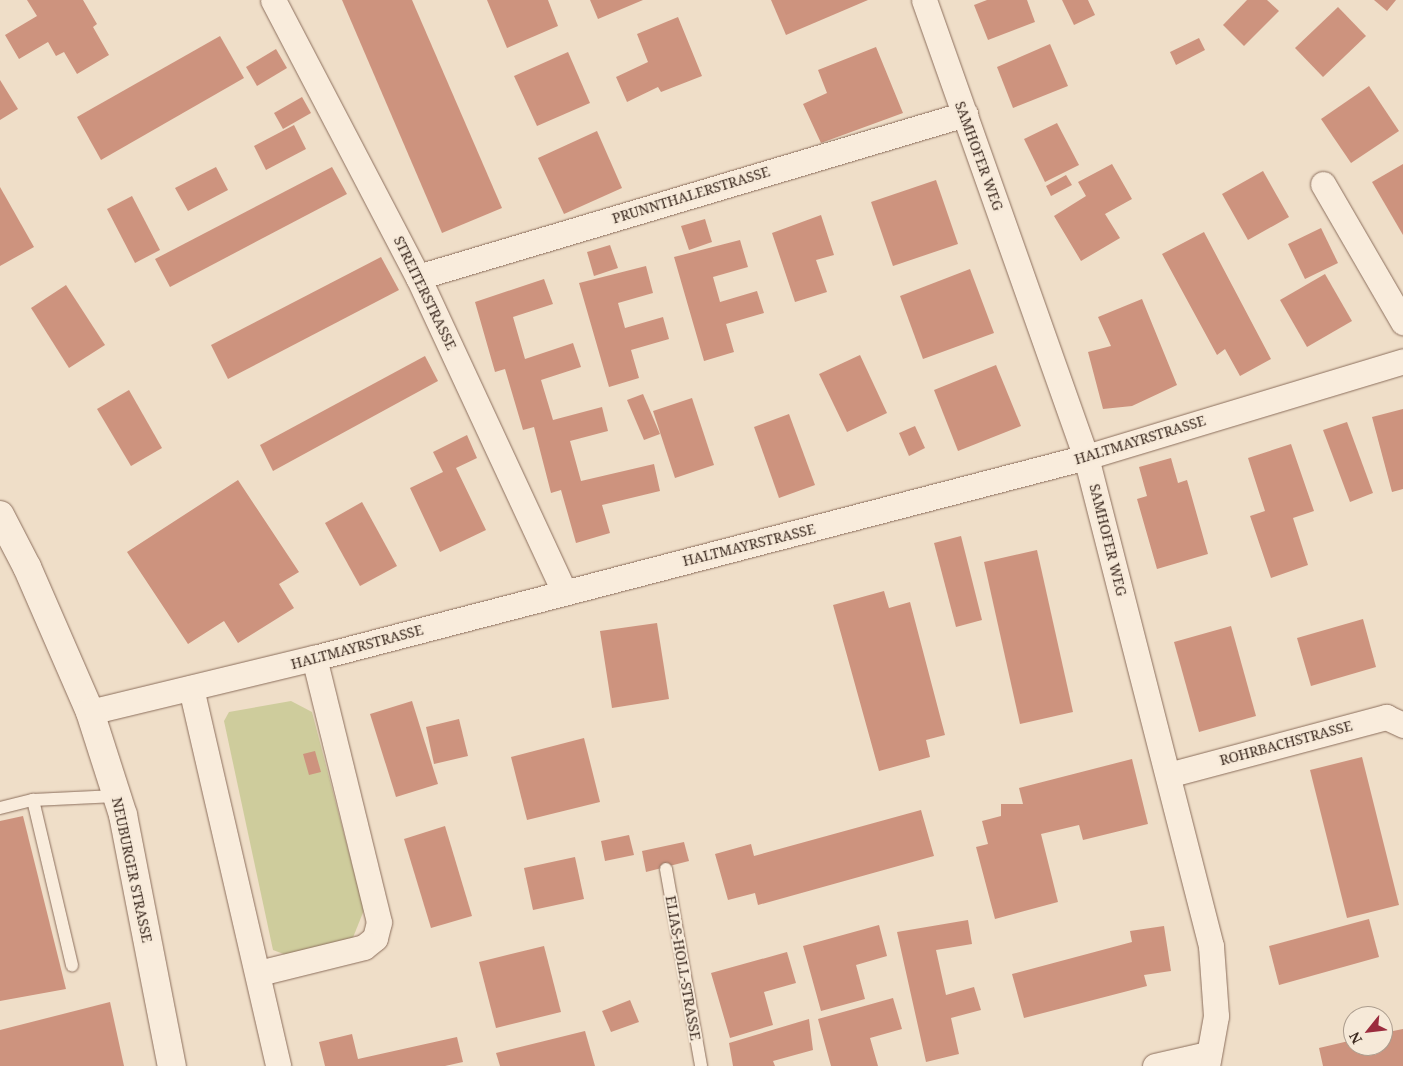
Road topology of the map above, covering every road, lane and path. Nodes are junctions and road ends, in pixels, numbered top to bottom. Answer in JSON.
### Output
{"nodes":[{"id":1,"x":273,"y":0,"type":"edge"},
{"id":2,"x":924,"y":0,"type":"edge"},
{"id":3,"x":964,"y":114,"type":"junction"},
{"id":4,"x":1322,"y":184,"type":"dead end"},
{"id":5,"x":418,"y":277,"type":"junction"},
{"id":6,"x":1403,"y":322,"type":"edge"},
{"id":7,"x":1403,"y":361,"type":"edge"},
{"id":8,"x":1086,"y":457,"type":"junction"},
{"id":9,"x":0,"y":515,"type":"edge"},
{"id":10,"x":564,"y":592,"type":"junction"},
{"id":11,"x":314,"y":658,"type":"junction"},
{"id":12,"x":191,"y":688,"type":"junction"},
{"id":13,"x":90,"y":712,"type":"junction"},
{"id":14,"x":1403,"y":725,"type":"edge"},
{"id":15,"x":1168,"y":776,"type":"junction"},
{"id":16,"x":116,"y":796,"type":"junction"},
{"id":17,"x":33,"y":800,"type":"junction"},
{"id":18,"x":0,"y":808,"type":"edge"},
{"id":19,"x":666,"y":869,"type":"dead end"},
{"id":20,"x":72,"y":966,"type":"dead end"},
{"id":21,"x":259,"y":973,"type":"junction"},
{"id":22,"x":1207,"y":1060,"type":"edge"},
{"id":23,"x":172,"y":1066,"type":"edge"},
{"id":24,"x":278,"y":1066,"type":"edge"},
{"id":25,"x":701,"y":1066,"type":"edge"},
{"id":26,"x":1155,"y":1066,"type":"edge"}],
"edges":[{"from":1,"to":5,"type":"street","name":"STREITERSTRASSE"},
{"from":2,"to":3,"type":"street","name":"SAMHOFER WEG"},
{"from":3,"to":5,"type":"street","name":"PRUNNTHALERSTRASSE"},
{"from":3,"to":8,"type":"street","name":"SAMHOFER WEG"},
{"from":4,"to":6,"type":"street"},
{"from":5,"to":10,"type":"street","name":"STREITERSTRASSE"},
{"from":7,"to":8,"type":"street","name":"HALTMAYRSTRASSE"},
{"from":8,"to":10,"type":"street","name":"HALTMAYRSTRASSE"},
{"from":8,"to":15,"type":"street","name":"SAMHOFER WEG"},
{"from":9,"to":13,"type":"main road","name":"NEUBURGER STRASSE"},
{"from":10,"to":11,"type":"street","name":"HALTMAYRSTRASSE"},
{"from":11,"to":12,"type":"street","name":"HALTMAYRSTRASSE"},
{"from":11,"to":21,"type":"street"},
{"from":12,"to":13,"type":"street","name":"HALTMAYRSTRASSE"},
{"from":12,"to":21,"type":"street"},
{"from":13,"to":16,"type":"main road","name":"NEUBURGER STRASSE"},
{"from":14,"to":15,"type":"street","name":"ROHRBACHSTRASSE"},
{"from":15,"to":22,"type":"street","name":"SAMHOFER WEG"},
{"from":16,"to":17,"type":"lane"},
{"from":16,"to":23,"type":"main road","name":"NEUBURGER STRASSE"},
{"from":17,"to":18,"type":"lane"},
{"from":17,"to":20,"type":"lane"},
{"from":19,"to":25,"type":"lane","name":"ELIAS-HOLL-STRASSE"},
{"from":21,"to":24,"type":"street"},
{"from":22,"to":26,"type":"street"}]}
